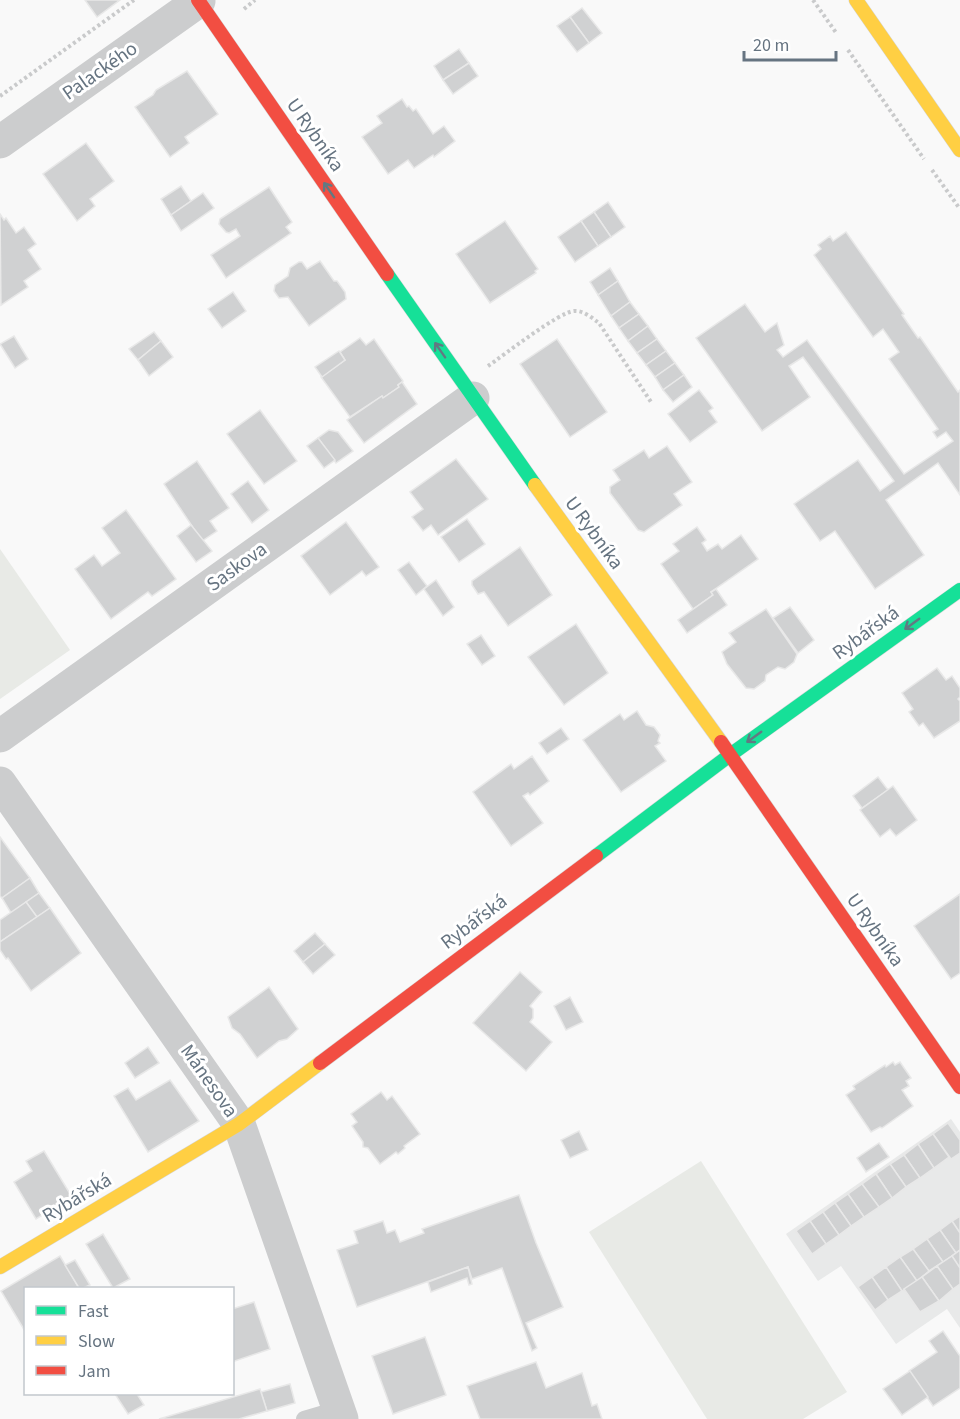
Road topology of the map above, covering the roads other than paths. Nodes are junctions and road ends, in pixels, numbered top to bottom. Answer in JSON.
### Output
{"nodes":[{"id":1,"x":199,"y":0,"type":"edge"},
{"id":2,"x":856,"y":0,"type":"edge"},
{"id":3,"x":0,"y":142,"type":"edge"},
{"id":4,"x":960,"y":150,"type":"edge"},
{"id":5,"x":468,"y":391,"type":"junction"},
{"id":6,"x":960,"y":590,"type":"edge"},
{"id":7,"x":0,"y":736,"type":"edge"},
{"id":8,"x":730,"y":755,"type":"junction"},
{"id":9,"x":0,"y":783,"type":"edge"},
{"id":10,"x":960,"y":1087,"type":"edge"},
{"id":11,"x":239,"y":1124,"type":"junction"},
{"id":12,"x":0,"y":1267,"type":"edge"},
{"id":13,"x":340,"y":1414,"type":"edge"},
{"id":14,"x":304,"y":1419,"type":"edge"}],
"edges":[{"from":1,"to":3,"type":"street","name":"Palackého"},
{"from":5,"to":1,"type":"street","name":"U Rybníka","one_way":true},
{"from":2,"to":4,"type":"street"},
{"from":5,"to":7,"type":"street","name":"Saskova"},
{"from":5,"to":8,"type":"street","name":"U Rybníka"},
{"from":6,"to":8,"type":"street","name":"Rybářská","one_way":true},
{"from":8,"to":10,"type":"street","name":"U Rybníka"},
{"from":8,"to":11,"type":"street","name":"Rybářská"},
{"from":9,"to":11,"type":"street","name":"Mánesova"},
{"from":11,"to":12,"type":"street","name":"Rybářská"},
{"from":11,"to":13,"type":"street","name":"Mánesova"},
{"from":13,"to":14,"type":"lane"}]}
